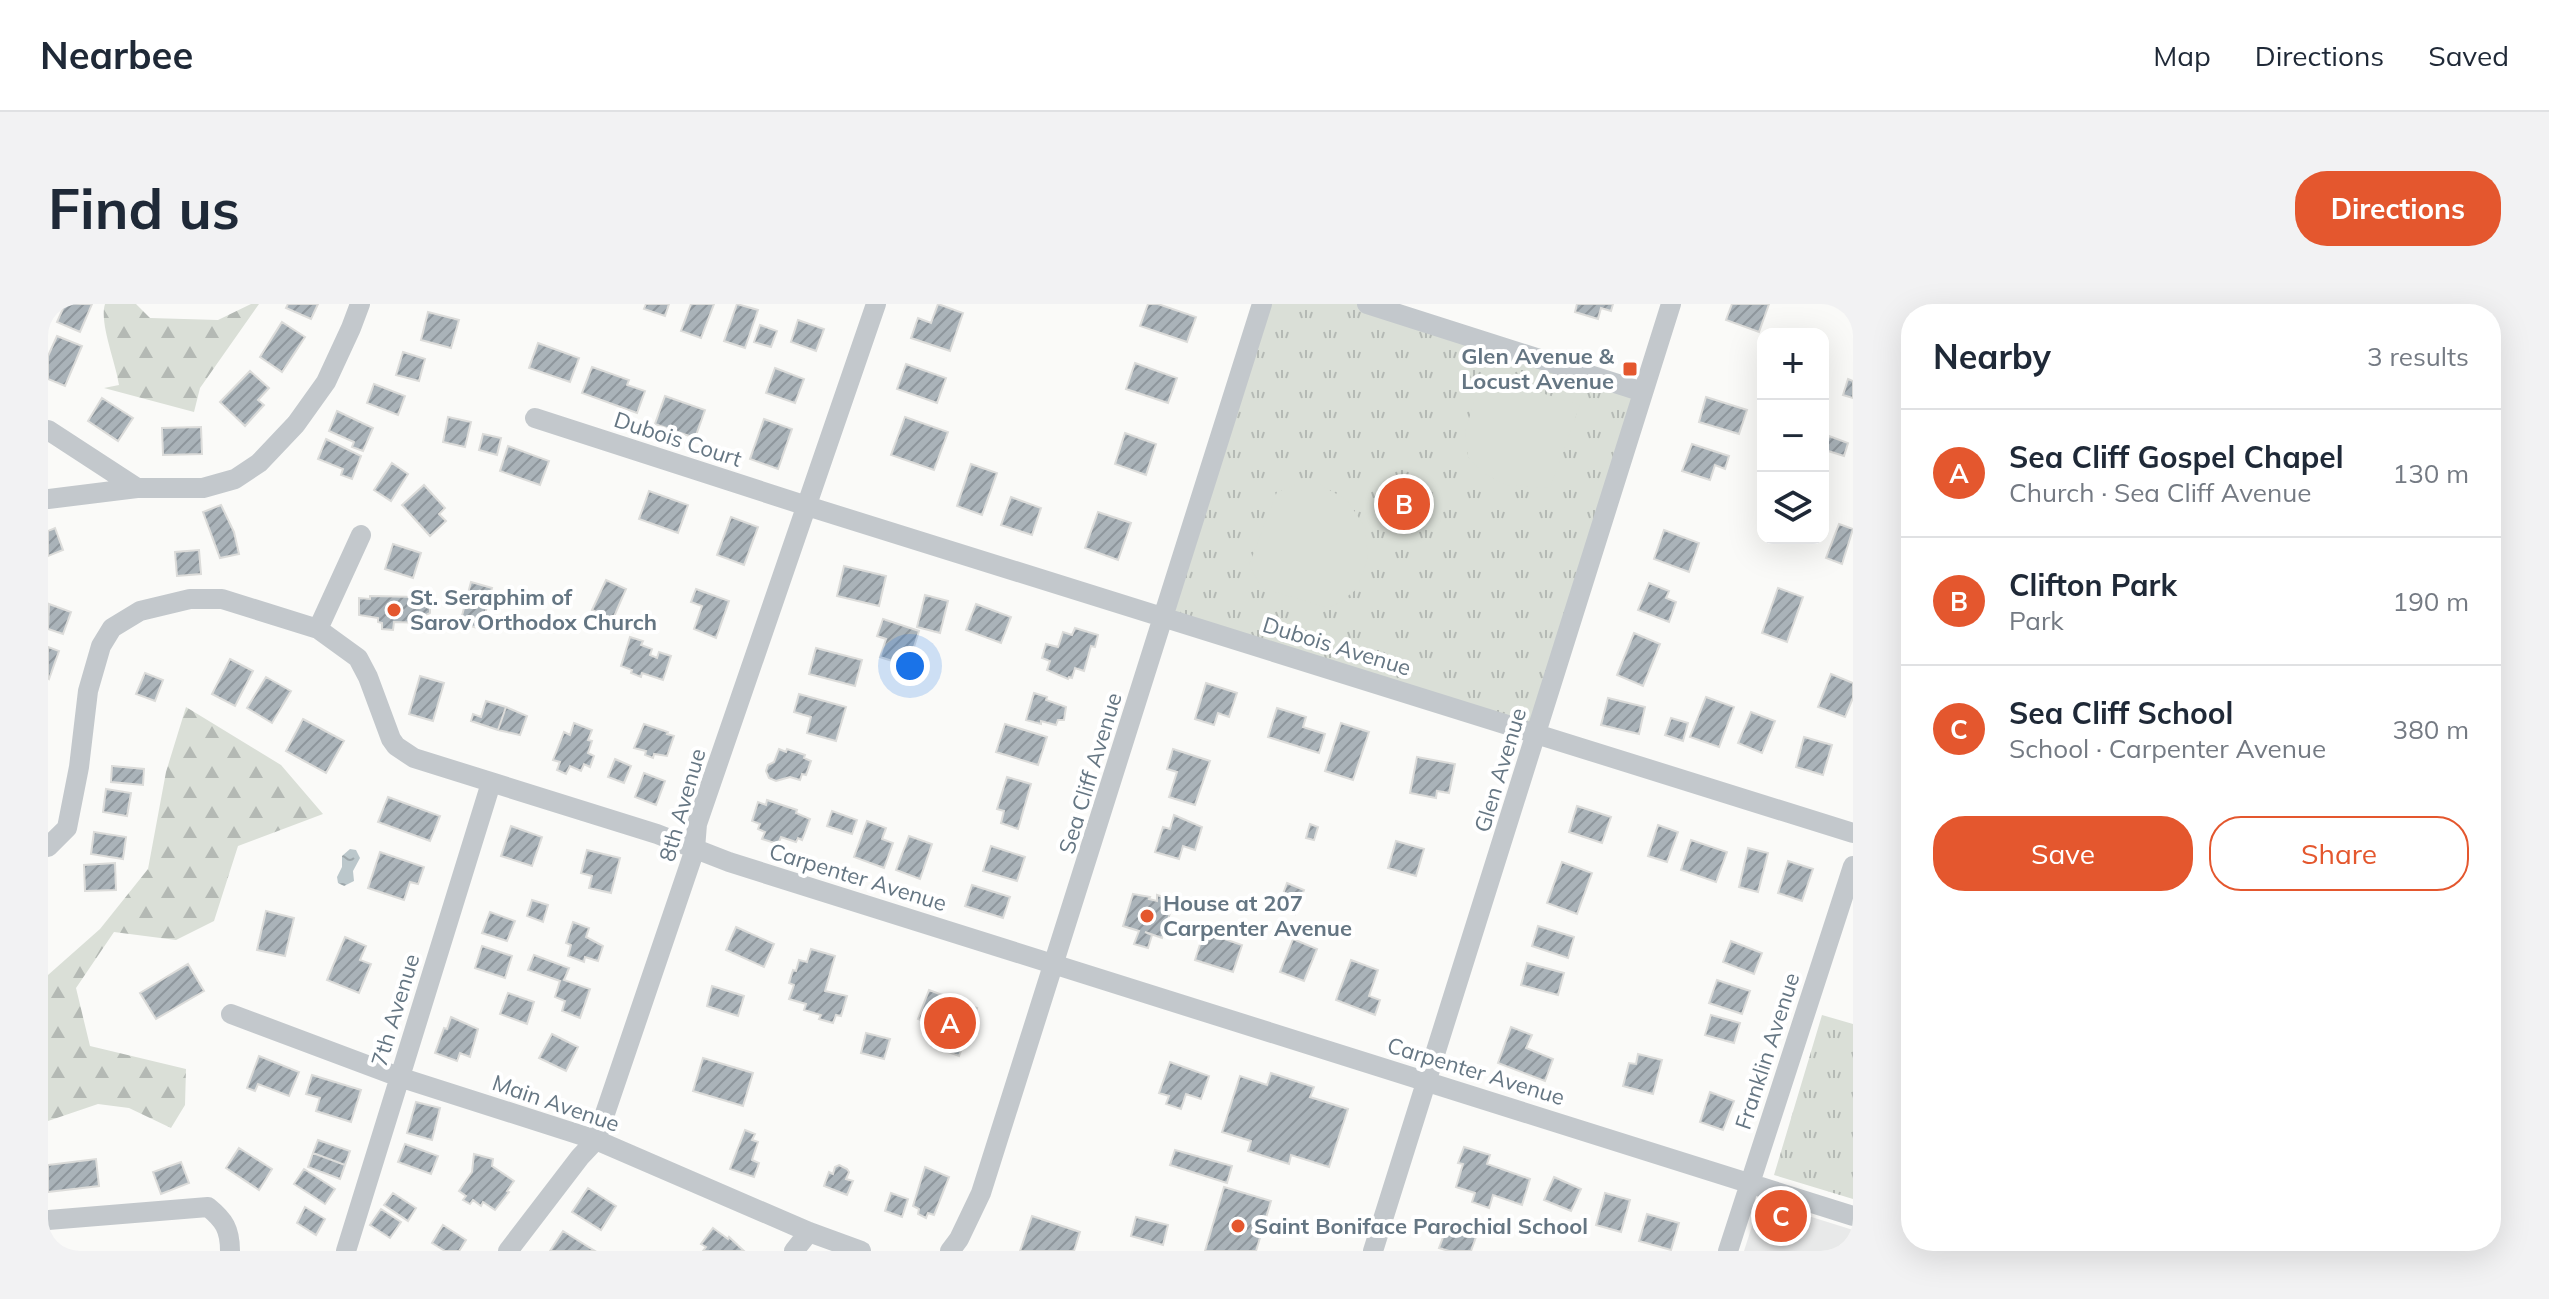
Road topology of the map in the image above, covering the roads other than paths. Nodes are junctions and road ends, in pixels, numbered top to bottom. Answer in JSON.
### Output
{"nodes":[{"id":1,"x":360,"y":304,"type":"edge"},
{"id":2,"x":876,"y":304,"type":"edge"},
{"id":3,"x":1262,"y":304,"type":"edge"},
{"id":4,"x":1367,"y":304,"type":"edge"},
{"id":5,"x":1671,"y":304,"type":"edge"},
{"id":6,"x":1643,"y":392,"type":"junction"},
{"id":7,"x":535,"y":418,"type":"dead end"},
{"id":8,"x":48,"y":430,"type":"edge"},
{"id":9,"x":137,"y":488,"type":"junction"},
{"id":10,"x":48,"y":499,"type":"edge"},
{"id":11,"x":807,"y":506,"type":"junction"},
{"id":12,"x":361,"y":535,"type":"dead end"},
{"id":13,"x":1164,"y":617,"type":"junction"},
{"id":14,"x":318,"y":629,"type":"junction"},
{"id":15,"x":1536,"y":734,"type":"junction"},
{"id":16,"x":491,"y":783,"type":"junction"},
{"id":17,"x":67,"y":828,"type":"junction"},
{"id":18,"x":1853,"y":833,"type":"edge"},
{"id":19,"x":48,"y":839,"type":"edge"},
{"id":20,"x":48,"y":847,"type":"edge"},
{"id":21,"x":695,"y":849,"type":"junction"},
{"id":22,"x":1853,"y":866,"type":"edge"},
{"id":23,"x":1055,"y":964,"type":"junction"},
{"id":24,"x":231,"y":1014,"type":"dead end"},
{"id":25,"x":399,"y":1077,"type":"junction"},
{"id":26,"x":1427,"y":1081,"type":"junction"},
{"id":27,"x":596,"y":1140,"type":"junction"},
{"id":28,"x":1750,"y":1182,"type":"junction"},
{"id":29,"x":1853,"y":1216,"type":"edge"},
{"id":30,"x":48,"y":1220,"type":"edge"},
{"id":31,"x":809,"y":1232,"type":"junction"},
{"id":32,"x":230,"y":1251,"type":"edge"},
{"id":33,"x":346,"y":1251,"type":"edge"},
{"id":34,"x":508,"y":1251,"type":"edge"},
{"id":35,"x":794,"y":1251,"type":"edge"},
{"id":36,"x":861,"y":1251,"type":"edge"},
{"id":37,"x":950,"y":1251,"type":"edge"},
{"id":38,"x":1373,"y":1251,"type":"edge"},
{"id":39,"x":1728,"y":1251,"type":"edge"}],
"edges":[{"from":1,"to":9,"type":"street"},
{"from":2,"to":11,"type":"street","name":"8th Avenue"},
{"from":3,"to":13,"type":"street","name":"Sea Cliff Avenue"},
{"from":4,"to":6,"type":"street"},
{"from":5,"to":6,"type":"street","name":"Glen Avenue"},
{"from":6,"to":15,"type":"street","name":"Glen Avenue"},
{"from":7,"to":11,"type":"street","name":"Dubois Court"},
{"from":8,"to":9,"type":"street"},
{"from":9,"to":10,"type":"street"},
{"from":11,"to":13,"type":"street","name":"Dubois Avenue"},
{"from":11,"to":21,"type":"street","name":"8th Avenue"},
{"from":12,"to":14,"type":"street"},
{"from":13,"to":15,"type":"street","name":"Dubois Avenue"},
{"from":13,"to":23,"type":"street","name":"Sea Cliff Avenue"},
{"from":14,"to":16,"type":"street","name":"Carpenter Avenue"},
{"from":14,"to":17,"type":"street","name":"Carpenter Avenue"},
{"from":15,"to":18,"type":"street","name":"Dubois Avenue"},
{"from":15,"to":26,"type":"street","name":"Glen Avenue"},
{"from":16,"to":21,"type":"street","name":"Carpenter Avenue"},
{"from":16,"to":25,"type":"street","name":"7th Avenue"},
{"from":17,"to":19,"type":"street"},
{"from":17,"to":20,"type":"street"},
{"from":21,"to":23,"type":"street","name":"Carpenter Avenue"},
{"from":21,"to":27,"type":"street","name":"8th Avenue"},
{"from":22,"to":28,"type":"street","name":"Franklin Avenue"},
{"from":23,"to":26,"type":"street","name":"Carpenter Avenue"},
{"from":23,"to":37,"type":"street","name":"Sea Cliff Avenue"},
{"from":24,"to":25,"type":"street","name":"Main Avenue"},
{"from":25,"to":27,"type":"street","name":"Main Avenue"},
{"from":25,"to":33,"type":"street","name":"7th Avenue"},
{"from":26,"to":28,"type":"street","name":"Carpenter Avenue"},
{"from":26,"to":38,"type":"street","name":"Glen Avenue"},
{"from":27,"to":31,"type":"street","name":"Main Avenue"},
{"from":27,"to":34,"type":"street","name":"8th Avenue"},
{"from":28,"to":29,"type":"street","name":"Carpenter Avenue"},
{"from":28,"to":39,"type":"street","name":"Franklin Avenue"},
{"from":30,"to":32,"type":"street"},
{"from":31,"to":35,"type":"street"},
{"from":31,"to":36,"type":"street","name":"Main Avenue"}]}
